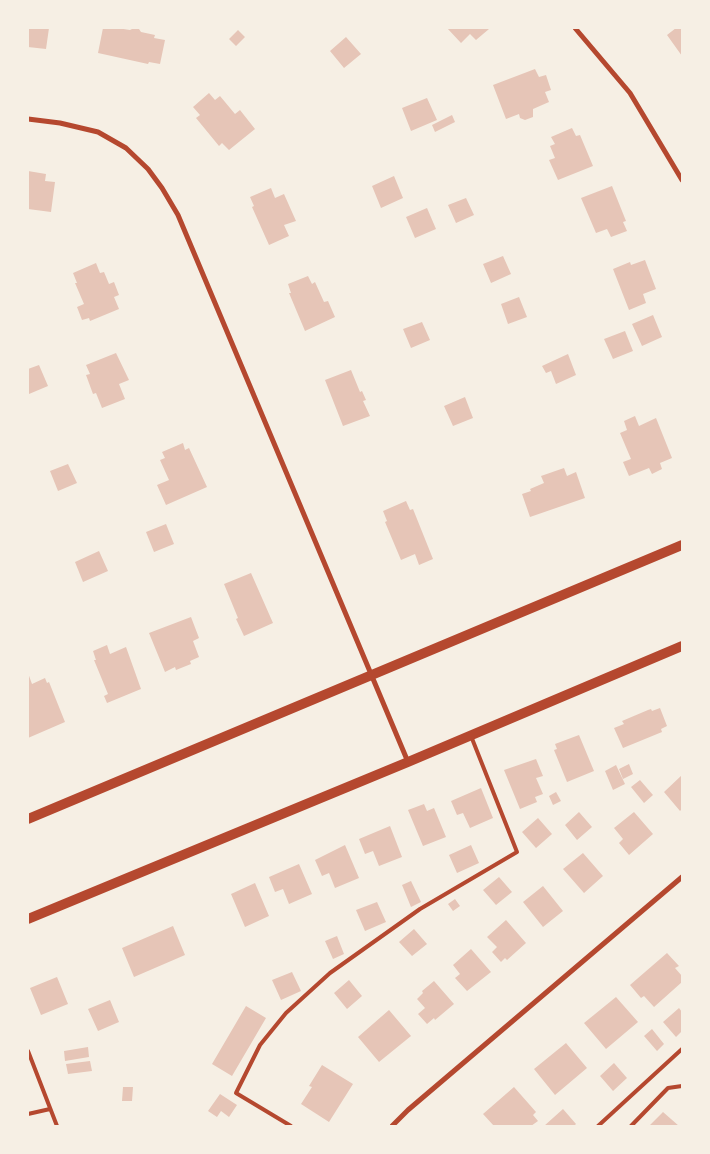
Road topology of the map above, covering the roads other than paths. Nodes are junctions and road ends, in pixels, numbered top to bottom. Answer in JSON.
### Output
{"nodes":[{"id":1,"x":575,"y":28,"type":"edge"},
{"id":2,"x":28,"y":119,"type":"edge"},
{"id":3,"x":682,"y":180,"type":"edge"},
{"id":4,"x":682,"y":545,"type":"edge"},
{"id":5,"x":682,"y":646,"type":"edge"},
{"id":6,"x":370,"y":675,"type":"junction"},
{"id":7,"x":470,"y":736,"type":"junction"},
{"id":8,"x":408,"y":762,"type":"junction"},
{"id":9,"x":28,"y":819,"type":"edge"},
{"id":10,"x":682,"y":877,"type":"edge"},
{"id":11,"x":28,"y":919,"type":"edge"},
{"id":12,"x":682,"y":1049,"type":"edge"},
{"id":13,"x":28,"y":1051,"type":"edge"},
{"id":14,"x":682,"y":1086,"type":"edge"},
{"id":15,"x":50,"y":1109,"type":"junction"},
{"id":16,"x":28,"y":1114,"type":"edge"},
{"id":17,"x":57,"y":1126,"type":"edge"},
{"id":18,"x":291,"y":1126,"type":"edge"},
{"id":19,"x":392,"y":1126,"type":"edge"},
{"id":20,"x":598,"y":1126,"type":"edge"},
{"id":21,"x":631,"y":1126,"type":"edge"}],
"edges":[{"from":1,"to":3,"type":"street"},
{"from":2,"to":6,"type":"street"},
{"from":4,"to":6,"type":"main road"},
{"from":5,"to":7,"type":"main road"},
{"from":6,"to":8,"type":"street"},
{"from":6,"to":9,"type":"main road"},
{"from":7,"to":8,"type":"main road"},
{"from":7,"to":18,"type":"lane"},
{"from":8,"to":11,"type":"main road"},
{"from":10,"to":19,"type":"street"},
{"from":12,"to":20,"type":"lane"},
{"from":13,"to":15,"type":"lane"},
{"from":14,"to":21,"type":"lane"},
{"from":15,"to":16,"type":"lane"},
{"from":15,"to":17,"type":"lane"}]}
